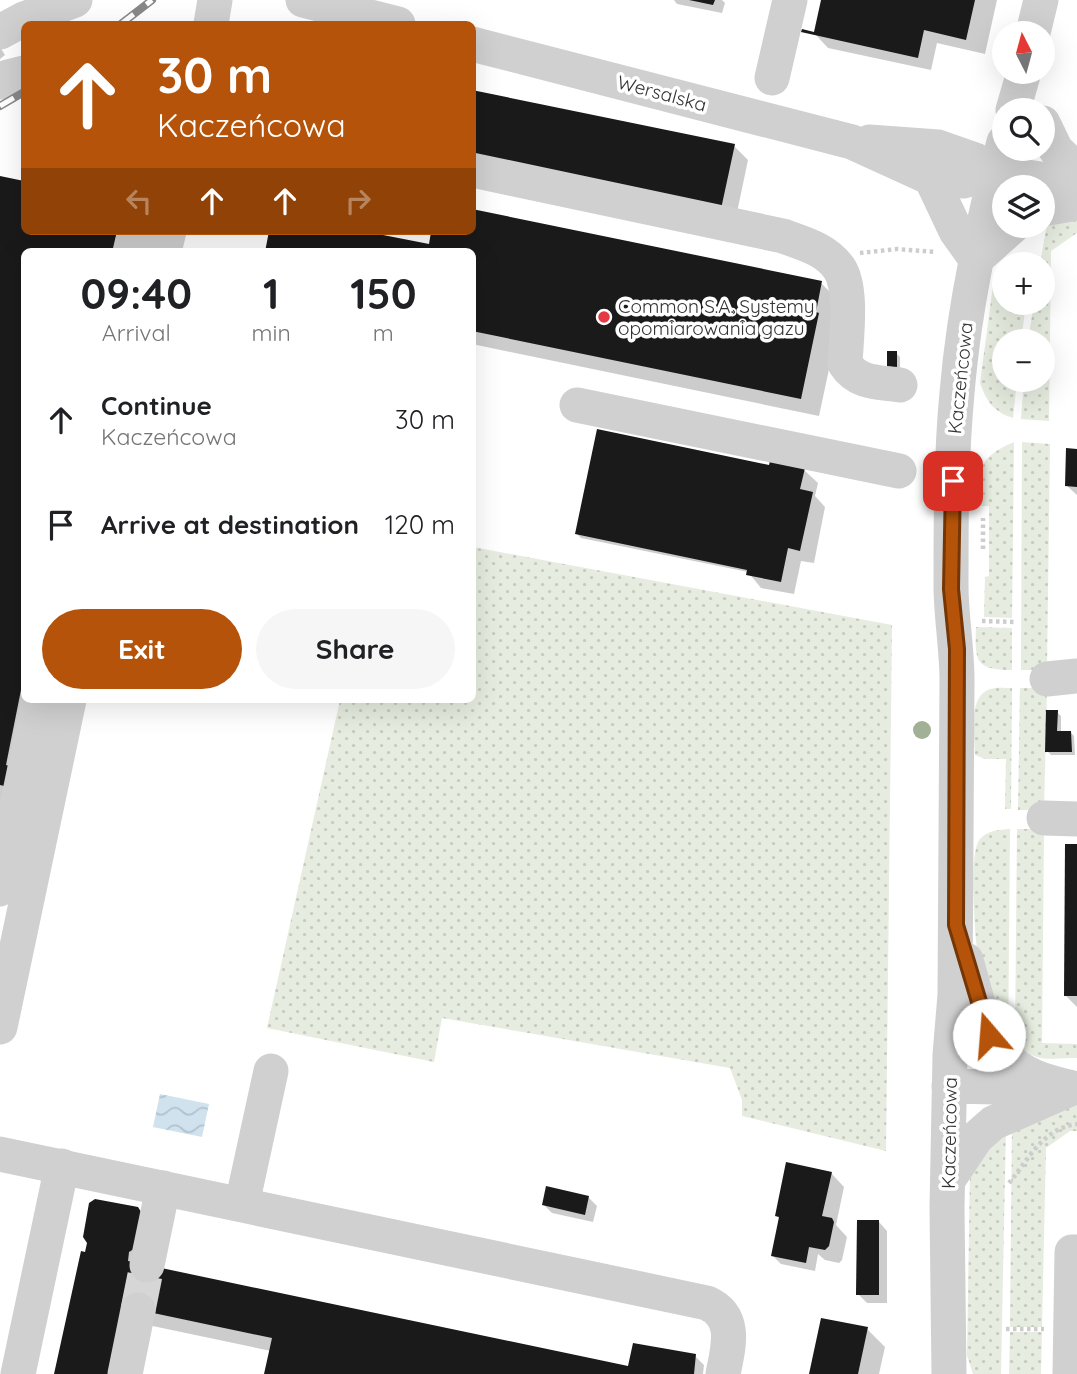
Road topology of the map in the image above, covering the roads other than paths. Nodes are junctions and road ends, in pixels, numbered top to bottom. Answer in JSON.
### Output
{"nodes":[{"id":1,"x":75,"y":0,"type":"edge"},
{"id":2,"x":215,"y":0,"type":"edge"},
{"id":3,"x":303,"y":0,"type":"edge"},
{"id":4,"x":790,"y":0,"type":"edge"},
{"id":5,"x":1041,"y":0,"type":"edge"},
{"id":6,"x":212,"y":21,"type":"edge"},
{"id":7,"x":376,"y":21,"type":"edge"},
{"id":8,"x":1036,"y":21,"type":"edge"},
{"id":9,"x":0,"y":32,"type":"edge"},
{"id":10,"x":476,"y":45,"type":"edge"},
{"id":11,"x":21,"y":74,"type":"edge"},
{"id":12,"x":772,"y":78,"type":"dead end"},
{"id":13,"x":0,"y":82,"type":"edge"},
{"id":14,"x":852,"y":142,"type":"junction"},
{"id":15,"x":1055,"y":148,"type":"edge"},
{"id":16,"x":992,"y":157,"type":"edge"},
{"id":17,"x":994,"y":161,"type":"edge"},
{"id":18,"x":999,"y":161,"type":"edge"},
{"id":19,"x":1011,"y":161,"type":"edge"},
{"id":20,"x":1077,"y":170,"type":"edge"},
{"id":21,"x":476,"y":171,"type":"edge"},
{"id":22,"x":931,"y":178,"type":"junction"},
{"id":23,"x":1077,"y":185,"type":"edge"},
{"id":24,"x":1077,"y":202,"type":"edge"},
{"id":25,"x":1055,"y":207,"type":"edge"},
{"id":26,"x":1000,"y":238,"type":"edge"},
{"id":27,"x":976,"y":259,"type":"junction"},
{"id":28,"x":900,"y":385,"type":"dead end"},
{"id":29,"x":577,"y":405,"type":"dead end"},
{"id":30,"x":899,"y":471,"type":"dead end"},
{"id":31,"x":38,"y":703,"type":"edge"},
{"id":32,"x":68,"y":703,"type":"edge"},
{"id":33,"x":0,"y":889,"type":"edge"},
{"id":34,"x":956,"y":925,"type":"junction"},
{"id":35,"x":0,"y":1027,"type":"edge"},
{"id":36,"x":271,"y":1071,"type":"dead end"},
{"id":37,"x":949,"y":1086,"type":"junction"},
{"id":38,"x":1075,"y":1088,"type":"edge"},
{"id":39,"x":0,"y":1154,"type":"edge"},
{"id":40,"x":62,"y":1166,"type":"junction"},
{"id":41,"x":948,"y":1180,"type":"junction"},
{"id":42,"x":163,"y":1188,"type":"junction"},
{"id":43,"x":242,"y":1204,"type":"junction"},
{"id":44,"x":1077,"y":1252,"type":"edge"},
{"id":45,"x":147,"y":1265,"type":"tunnel mouth"},
{"id":46,"x":138,"y":1310,"type":"tunnel mouth"},
{"id":47,"x":18,"y":1374,"type":"edge"},
{"id":48,"x":125,"y":1374,"type":"edge"},
{"id":49,"x":723,"y":1374,"type":"edge"},
{"id":50,"x":949,"y":1374,"type":"edge"},
{"id":51,"x":1070,"y":1374,"type":"edge"}],
"edges":[{"from":1,"to":9,"type":"street"},
{"from":2,"to":6,"type":"street"},
{"from":3,"to":7,"type":"street"},
{"from":4,"to":12,"type":"street"},
{"from":5,"to":8,"type":"street"},
{"from":10,"to":14,"type":"street","name":"Wersalska"},
{"from":11,"to":13,"type":"street"},
{"from":14,"to":16,"type":"street","name":"Wersalska"},
{"from":14,"to":22,"type":"street","name":"Wersalska"},
{"from":15,"to":20,"type":"street"},
{"from":17,"to":22,"type":"street","name":"Wersalska"},
{"from":18,"to":27,"type":"street","name":"Kaczeńcowa"},
{"from":19,"to":23,"type":"street","name":"Wersalska"},
{"from":21,"to":28,"type":"street"},
{"from":22,"to":27,"type":"street"},
{"from":24,"to":25,"type":"street"},
{"from":26,"to":27,"type":"street"},
{"from":27,"to":34,"type":"street","name":"Kaczeńcowa"},
{"from":29,"to":30,"type":"street"},
{"from":31,"to":33,"type":"street"},
{"from":32,"to":35,"type":"street"},
{"from":34,"to":37,"type":"street","name":"Kaczeńcowa"},
{"from":34,"to":38,"type":"street"},
{"from":36,"to":43,"type":"street"},
{"from":37,"to":38,"type":"street"},
{"from":37,"to":41,"type":"street","name":"Kaczeńcowa"},
{"from":38,"to":41,"type":"street"},
{"from":39,"to":40,"type":"street"},
{"from":40,"to":42,"type":"street"},
{"from":40,"to":47,"type":"street"},
{"from":41,"to":50,"type":"street","name":"Kaczeńcowa"},
{"from":42,"to":43,"type":"street"},
{"from":42,"to":45,"type":"street"},
{"from":43,"to":49,"type":"street"},
{"from":44,"to":51,"type":"street"},
{"from":46,"to":48,"type":"street"}]}
